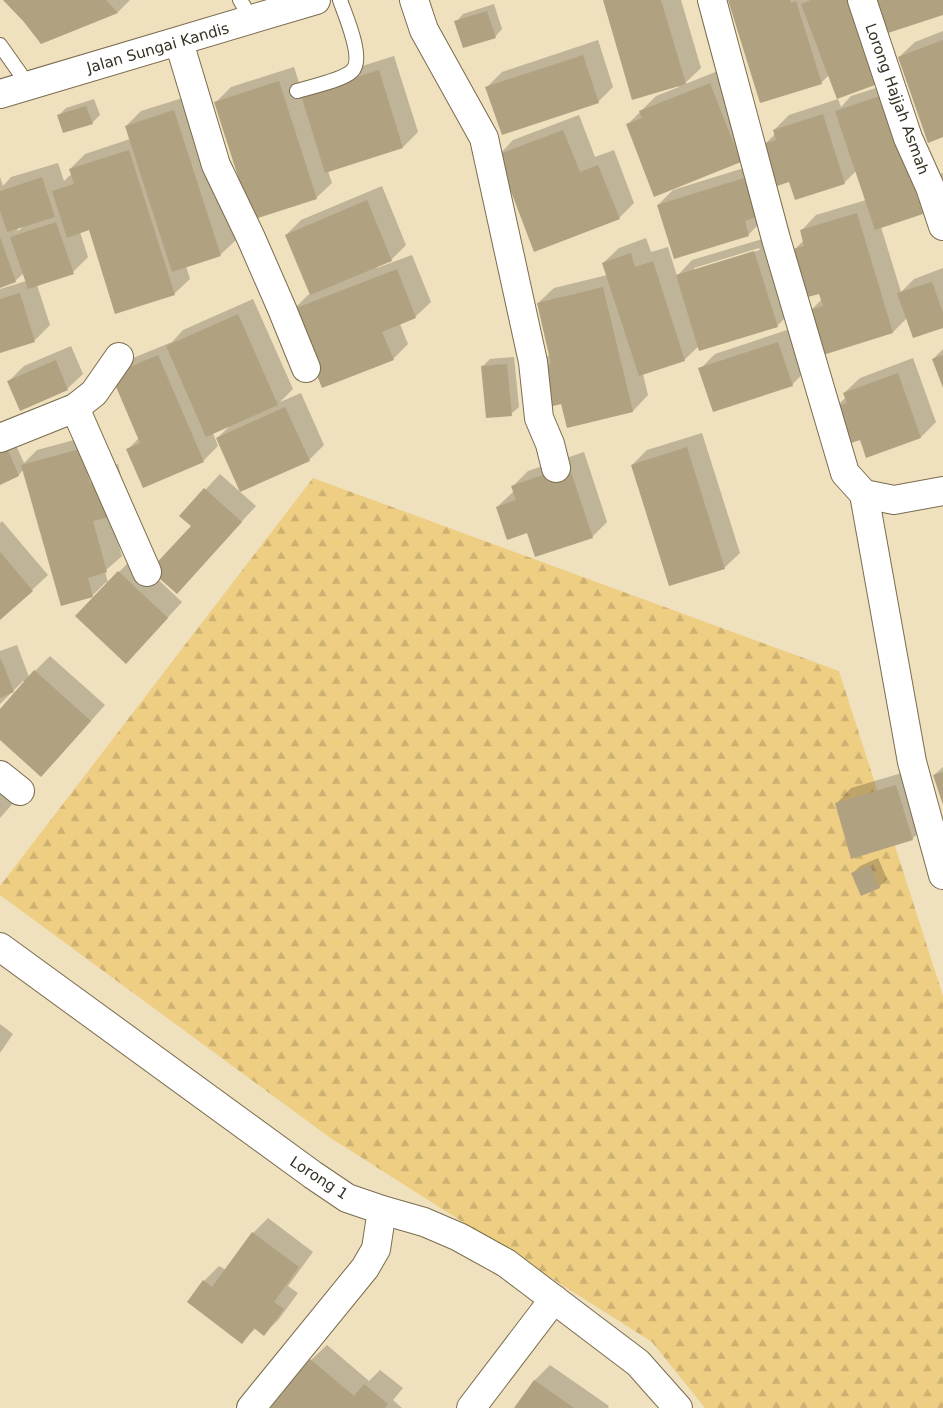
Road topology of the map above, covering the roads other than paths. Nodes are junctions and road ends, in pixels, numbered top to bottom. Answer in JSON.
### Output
{"nodes":[{"id":1,"x":316,"y":0,"type":"edge"},
{"id":2,"x":340,"y":0,"type":"edge"},
{"id":3,"x":414,"y":0,"type":"edge"},
{"id":4,"x":712,"y":0,"type":"edge"},
{"id":5,"x":862,"y":0,"type":"edge"},
{"id":6,"x":246,"y":10,"type":"edge"},
{"id":7,"x":178,"y":42,"type":"junction"},
{"id":8,"x":0,"y":45,"type":"edge"},
{"id":9,"x":29,"y":86,"type":"junction"},
{"id":10,"x":297,"y":91,"type":"dead end"},
{"id":11,"x":0,"y":94,"type":"edge"},
{"id":12,"x":943,"y":226,"type":"edge"},
{"id":13,"x":119,"y":357,"type":"dead end"},
{"id":14,"x":306,"y":368,"type":"dead end"},
{"id":15,"x":75,"y":408,"type":"junction"},
{"id":16,"x":0,"y":438,"type":"edge"},
{"id":17,"x":556,"y":468,"type":"dead end"},
{"id":18,"x":943,"y":491,"type":"edge"},
{"id":19,"x":864,"y":494,"type":"junction"},
{"id":20,"x":147,"y":572,"type":"dead end"},
{"id":21,"x":943,"y":875,"type":"edge"},
{"id":22,"x":0,"y":947,"type":"edge"},
{"id":23,"x":382,"y":1210,"type":"junction"},
{"id":24,"x":554,"y":1299,"type":"junction"},
{"id":25,"x":673,"y":1406,"type":"edge"},
{"id":26,"x":251,"y":1408,"type":"edge"},
{"id":27,"x":470,"y":1408,"type":"edge"}],
"edges":[{"from":1,"to":6,"type":"street","name":"Jalan Sungai Kandis"},
{"from":2,"to":10,"type":"lane"},
{"from":3,"to":17,"type":"street"},
{"from":4,"to":19,"type":"street"},
{"from":5,"to":12,"type":"street","name":"Lorong Hajjah Asmah"},
{"from":6,"to":7,"type":"street","name":"Jalan Sungai Kandis"},
{"from":7,"to":9,"type":"street","name":"Jalan Sungai Kandis"},
{"from":7,"to":14,"type":"street"},
{"from":8,"to":9,"type":"lane"},
{"from":9,"to":11,"type":"street","name":"Jalan Sungai Kandis"},
{"from":13,"to":15,"type":"street"},
{"from":15,"to":16,"type":"street"},
{"from":15,"to":20,"type":"street"},
{"from":18,"to":19,"type":"street"},
{"from":19,"to":21,"type":"street"},
{"from":22,"to":23,"type":"street","name":"Lorong 1"},
{"from":23,"to":24,"type":"street","name":"Lorong 1"},
{"from":23,"to":26,"type":"street"},
{"from":24,"to":25,"type":"street","name":"Lorong 1"},
{"from":24,"to":27,"type":"street"}]}
